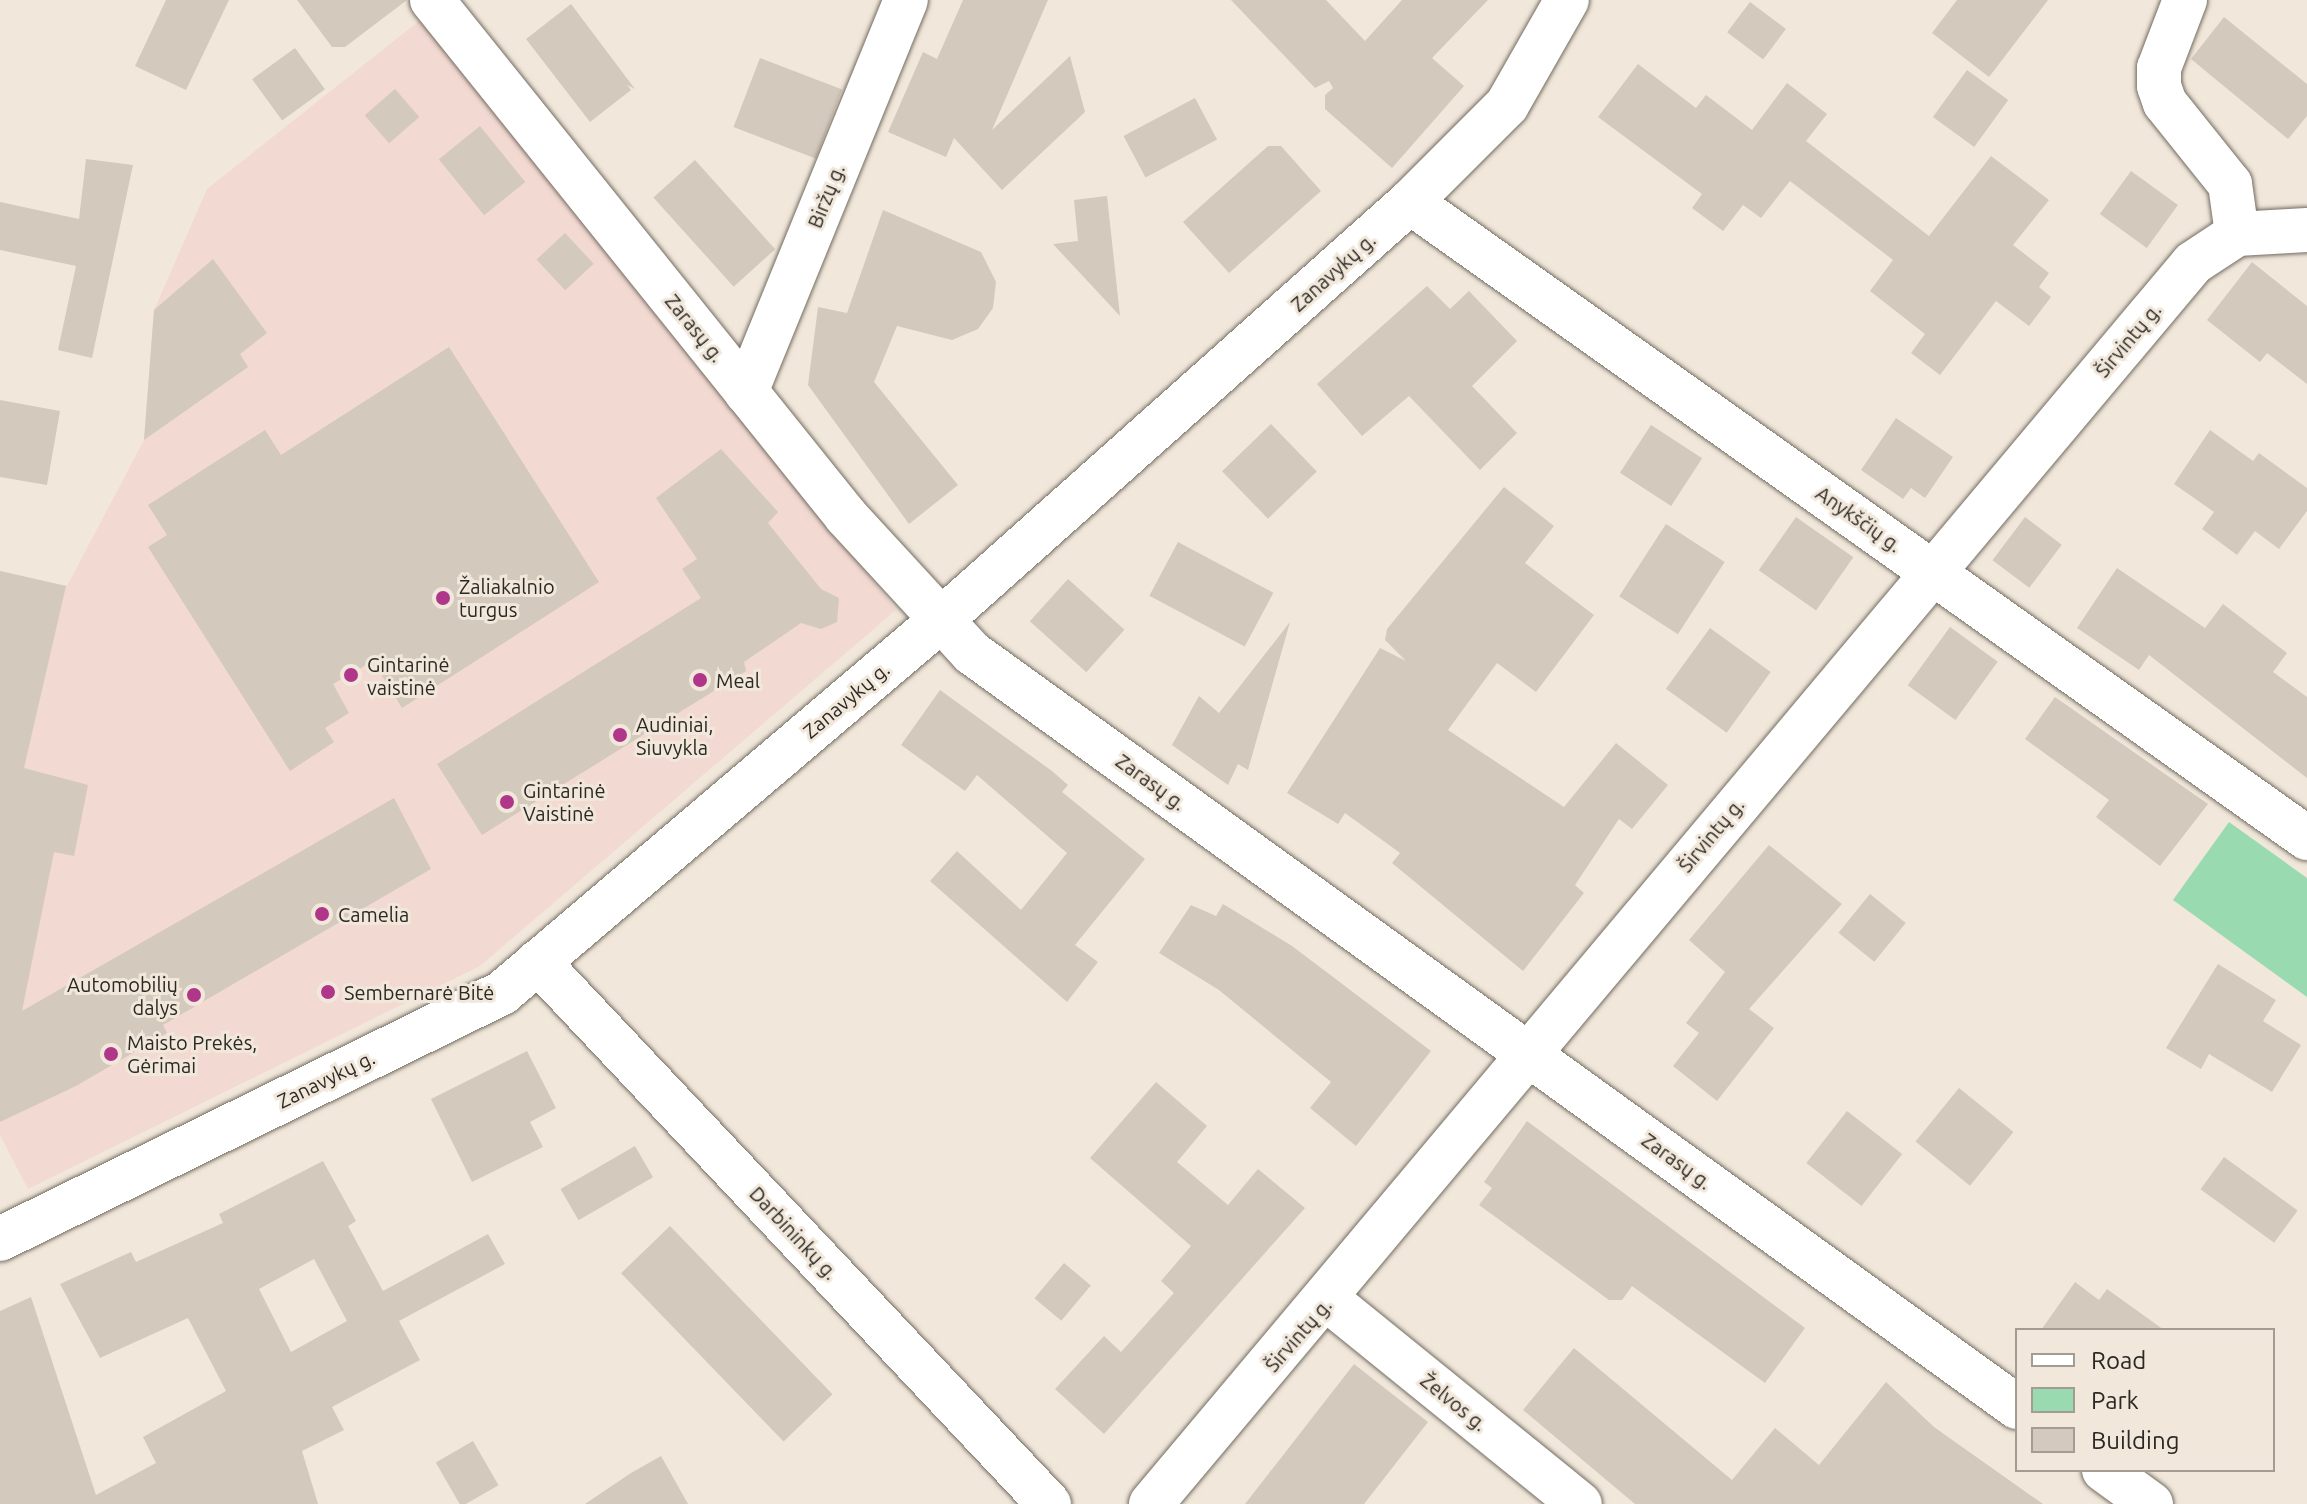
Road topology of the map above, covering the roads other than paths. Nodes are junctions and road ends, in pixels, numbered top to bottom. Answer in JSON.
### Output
{"nodes":[{"id":1,"x":432,"y":0,"type":"edge"},
{"id":2,"x":906,"y":0,"type":"edge"},
{"id":3,"x":1567,"y":0,"type":"edge"},
{"id":4,"x":2185,"y":0,"type":"edge"},
{"id":5,"x":1410,"y":202,"type":"junction"},
{"id":6,"x":2307,"y":230,"type":"edge"},
{"id":7,"x":2237,"y":234,"type":"junction"},
{"id":8,"x":746,"y":392,"type":"junction"},
{"id":9,"x":1933,"y":571,"type":"junction"},
{"id":10,"x":941,"y":620,"type":"junction"},
{"id":11,"x":2307,"y":838,"type":"edge"},
{"id":12,"x":538,"y":962,"type":"junction"},
{"id":13,"x":1527,"y":1053,"type":"junction"},
{"id":14,"x":0,"y":1239,"type":"edge"},
{"id":15,"x":1328,"y":1300,"type":"junction"},
{"id":16,"x":2015,"y":1406,"type":"edge"},
{"id":17,"x":2107,"y":1472,"type":"edge"},
{"id":18,"x":1049,"y":1504,"type":"edge"},
{"id":19,"x":1151,"y":1504,"type":"edge"},
{"id":20,"x":1580,"y":1504,"type":"edge"},
{"id":21,"x":2151,"y":1504,"type":"edge"}],
"edges":[{"from":1,"to":8,"type":"street","name":"Zarasų g."},
{"from":2,"to":8,"type":"street","name":"Biržų g."},
{"from":3,"to":5,"type":"street","name":"Zanavykų g."},
{"from":4,"to":7,"type":"street"},
{"from":5,"to":9,"type":"street","name":"Anykščių g."},
{"from":5,"to":10,"type":"street","name":"Zanavykų g."},
{"from":6,"to":7,"type":"street"},
{"from":7,"to":9,"type":"street","name":"Širvintų g."},
{"from":8,"to":10,"type":"street","name":"Zarasų g."},
{"from":9,"to":11,"type":"street","name":"Anykščių g."},
{"from":9,"to":13,"type":"street","name":"Širvintų g."},
{"from":10,"to":12,"type":"street","name":"Zanavykų g."},
{"from":10,"to":13,"type":"street","name":"Zarasų g."},
{"from":12,"to":14,"type":"street","name":"Zanavykų g."},
{"from":12,"to":18,"type":"street","name":"Darbininkų g."},
{"from":13,"to":15,"type":"street","name":"Širvintų g."},
{"from":13,"to":16,"type":"street","name":"Zarasų g."},
{"from":15,"to":19,"type":"street","name":"Širvintų g."},
{"from":15,"to":20,"type":"street","name":"Želvos g."},
{"from":17,"to":21,"type":"street"}]}
